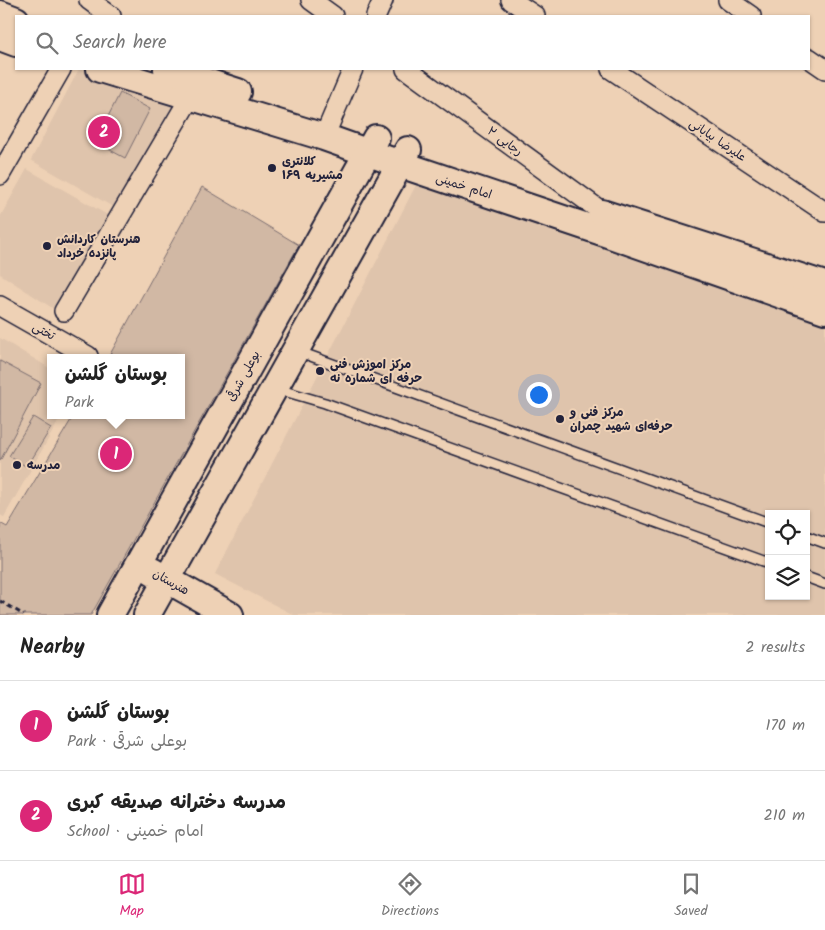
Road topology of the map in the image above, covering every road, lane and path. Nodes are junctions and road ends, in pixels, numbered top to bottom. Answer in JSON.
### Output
{"nodes":[{"id":1,"x":89,"y":0,"type":"edge"},
{"id":2,"x":311,"y":0,"type":"edge"},
{"id":3,"x":383,"y":0,"type":"edge"},
{"id":4,"x":512,"y":0,"type":"edge"},
{"id":5,"x":728,"y":0,"type":"edge"},
{"id":6,"x":0,"y":14,"type":"edge"},
{"id":7,"x":110,"y":15,"type":"edge"},
{"id":8,"x":332,"y":15,"type":"edge"},
{"id":9,"x":376,"y":15,"type":"edge"},
{"id":10,"x":534,"y":15,"type":"edge"},
{"id":11,"x":750,"y":15,"type":"edge"},
{"id":12,"x":15,"y":20,"type":"edge"},
{"id":13,"x":0,"y":38,"type":"edge"},
{"id":14,"x":15,"y":43,"type":"edge"},
{"id":15,"x":810,"y":59,"type":"edge"},
{"id":16,"x":825,"y":69,"type":"edge"},
{"id":17,"x":60,"y":70,"type":"edge"},
{"id":18,"x":108,"y":70,"type":"edge"},
{"id":19,"x":169,"y":70,"type":"edge"},
{"id":20,"x":353,"y":70,"type":"edge"},
{"id":21,"x":407,"y":70,"type":"edge"},
{"id":22,"x":612,"y":70,"type":"edge"},
{"id":23,"x":190,"y":81,"type":"edge"},
{"id":24,"x":327,"y":129,"type":"junction"},
{"id":25,"x":372,"y":145,"type":"junction"},
{"id":26,"x":404,"y":157,"type":"junction"},
{"id":27,"x":0,"y":175,"type":"edge"},
{"id":28,"x":825,"y":212,"type":"edge"},
{"id":29,"x":605,"y":214,"type":"junction"},
{"id":30,"x":825,"y":286,"type":"edge"},
{"id":31,"x":0,"y":306,"type":"edge"},
{"id":32,"x":825,"y":310,"type":"edge"},
{"id":33,"x":64,"y":311,"type":"dead end"},
{"id":34,"x":295,"y":351,"type":"junction"},
{"id":35,"x":84,"y":354,"type":"edge"},
{"id":36,"x":274,"y":388,"type":"junction"},
{"id":37,"x":765,"y":521,"type":"edge"},
{"id":38,"x":810,"y":537,"type":"edge"},
{"id":39,"x":825,"y":543,"type":"edge"},
{"id":40,"x":765,"y":562,"type":"edge"},
{"id":41,"x":139,"y":563,"type":"junction"},
{"id":42,"x":810,"y":578,"type":"edge"},
{"id":43,"x":166,"y":580,"type":"junction"},
{"id":44,"x":825,"y":584,"type":"edge"},
{"id":45,"x":0,"y":602,"type":"edge"},
{"id":46,"x":24,"y":615,"type":"edge"},
{"id":47,"x":110,"y":615,"type":"edge"},
{"id":48,"x":146,"y":615,"type":"edge"},
{"id":49,"x":230,"y":615,"type":"edge"}],
"edges":[{"from":1,"to":7,"type":"street"},
{"from":2,"to":8,"type":"street"},
{"from":3,"to":9,"type":"street"},
{"from":4,"to":10,"type":"street"},
{"from":5,"to":11,"type":"street"},
{"from":6,"to":12,"type":"main road"},
{"from":13,"to":14,"type":"main road"},
{"from":15,"to":16,"type":"street"},
{"from":17,"to":27,"type":"street"},
{"from":18,"to":23,"type":"main road","name":"امام خمینی"},
{"from":19,"to":23,"type":"main road","name":"امام خمینی"},
{"from":20,"to":24,"type":"street"},
{"from":21,"to":29,"type":"street","name":"رجایی ۲"},
{"from":22,"to":28,"type":"street","name":"علیرضا بیابانی"},
{"from":23,"to":24,"type":"main road","name":"امام خمینی"},
{"from":23,"to":33,"type":"street"},
{"from":24,"to":25,"type":"main road","name":"امام خمینی"},
{"from":25,"to":26,"type":"main road","name":"امام خمینی"},
{"from":25,"to":41,"type":"main road","name":"بوعلی شرقی"},
{"from":26,"to":29,"type":"main road","name":"امام خمینی"},
{"from":26,"to":32,"type":"main road","name":"امام خمینی"},
{"from":26,"to":34,"type":"main road"},
{"from":29,"to":30,"type":"main road","name":"امام خمینی"},
{"from":31,"to":35,"type":"street","name":"تختی"},
{"from":34,"to":36,"type":"main road"},
{"from":34,"to":37,"type":"lane"},
{"from":36,"to":40,"type":"lane"},
{"from":36,"to":43,"type":"main road"},
{"from":38,"to":39,"type":"lane"},
{"from":41,"to":43,"type":"main road","name":"هنرستان"},
{"from":41,"to":47,"type":"main road","name":"بوعلی شرقی"},
{"from":42,"to":44,"type":"lane"},
{"from":43,"to":48,"type":"main road"},
{"from":43,"to":49,"type":"main road","name":"هنرستان"},
{"from":45,"to":46,"type":"path"}]}
